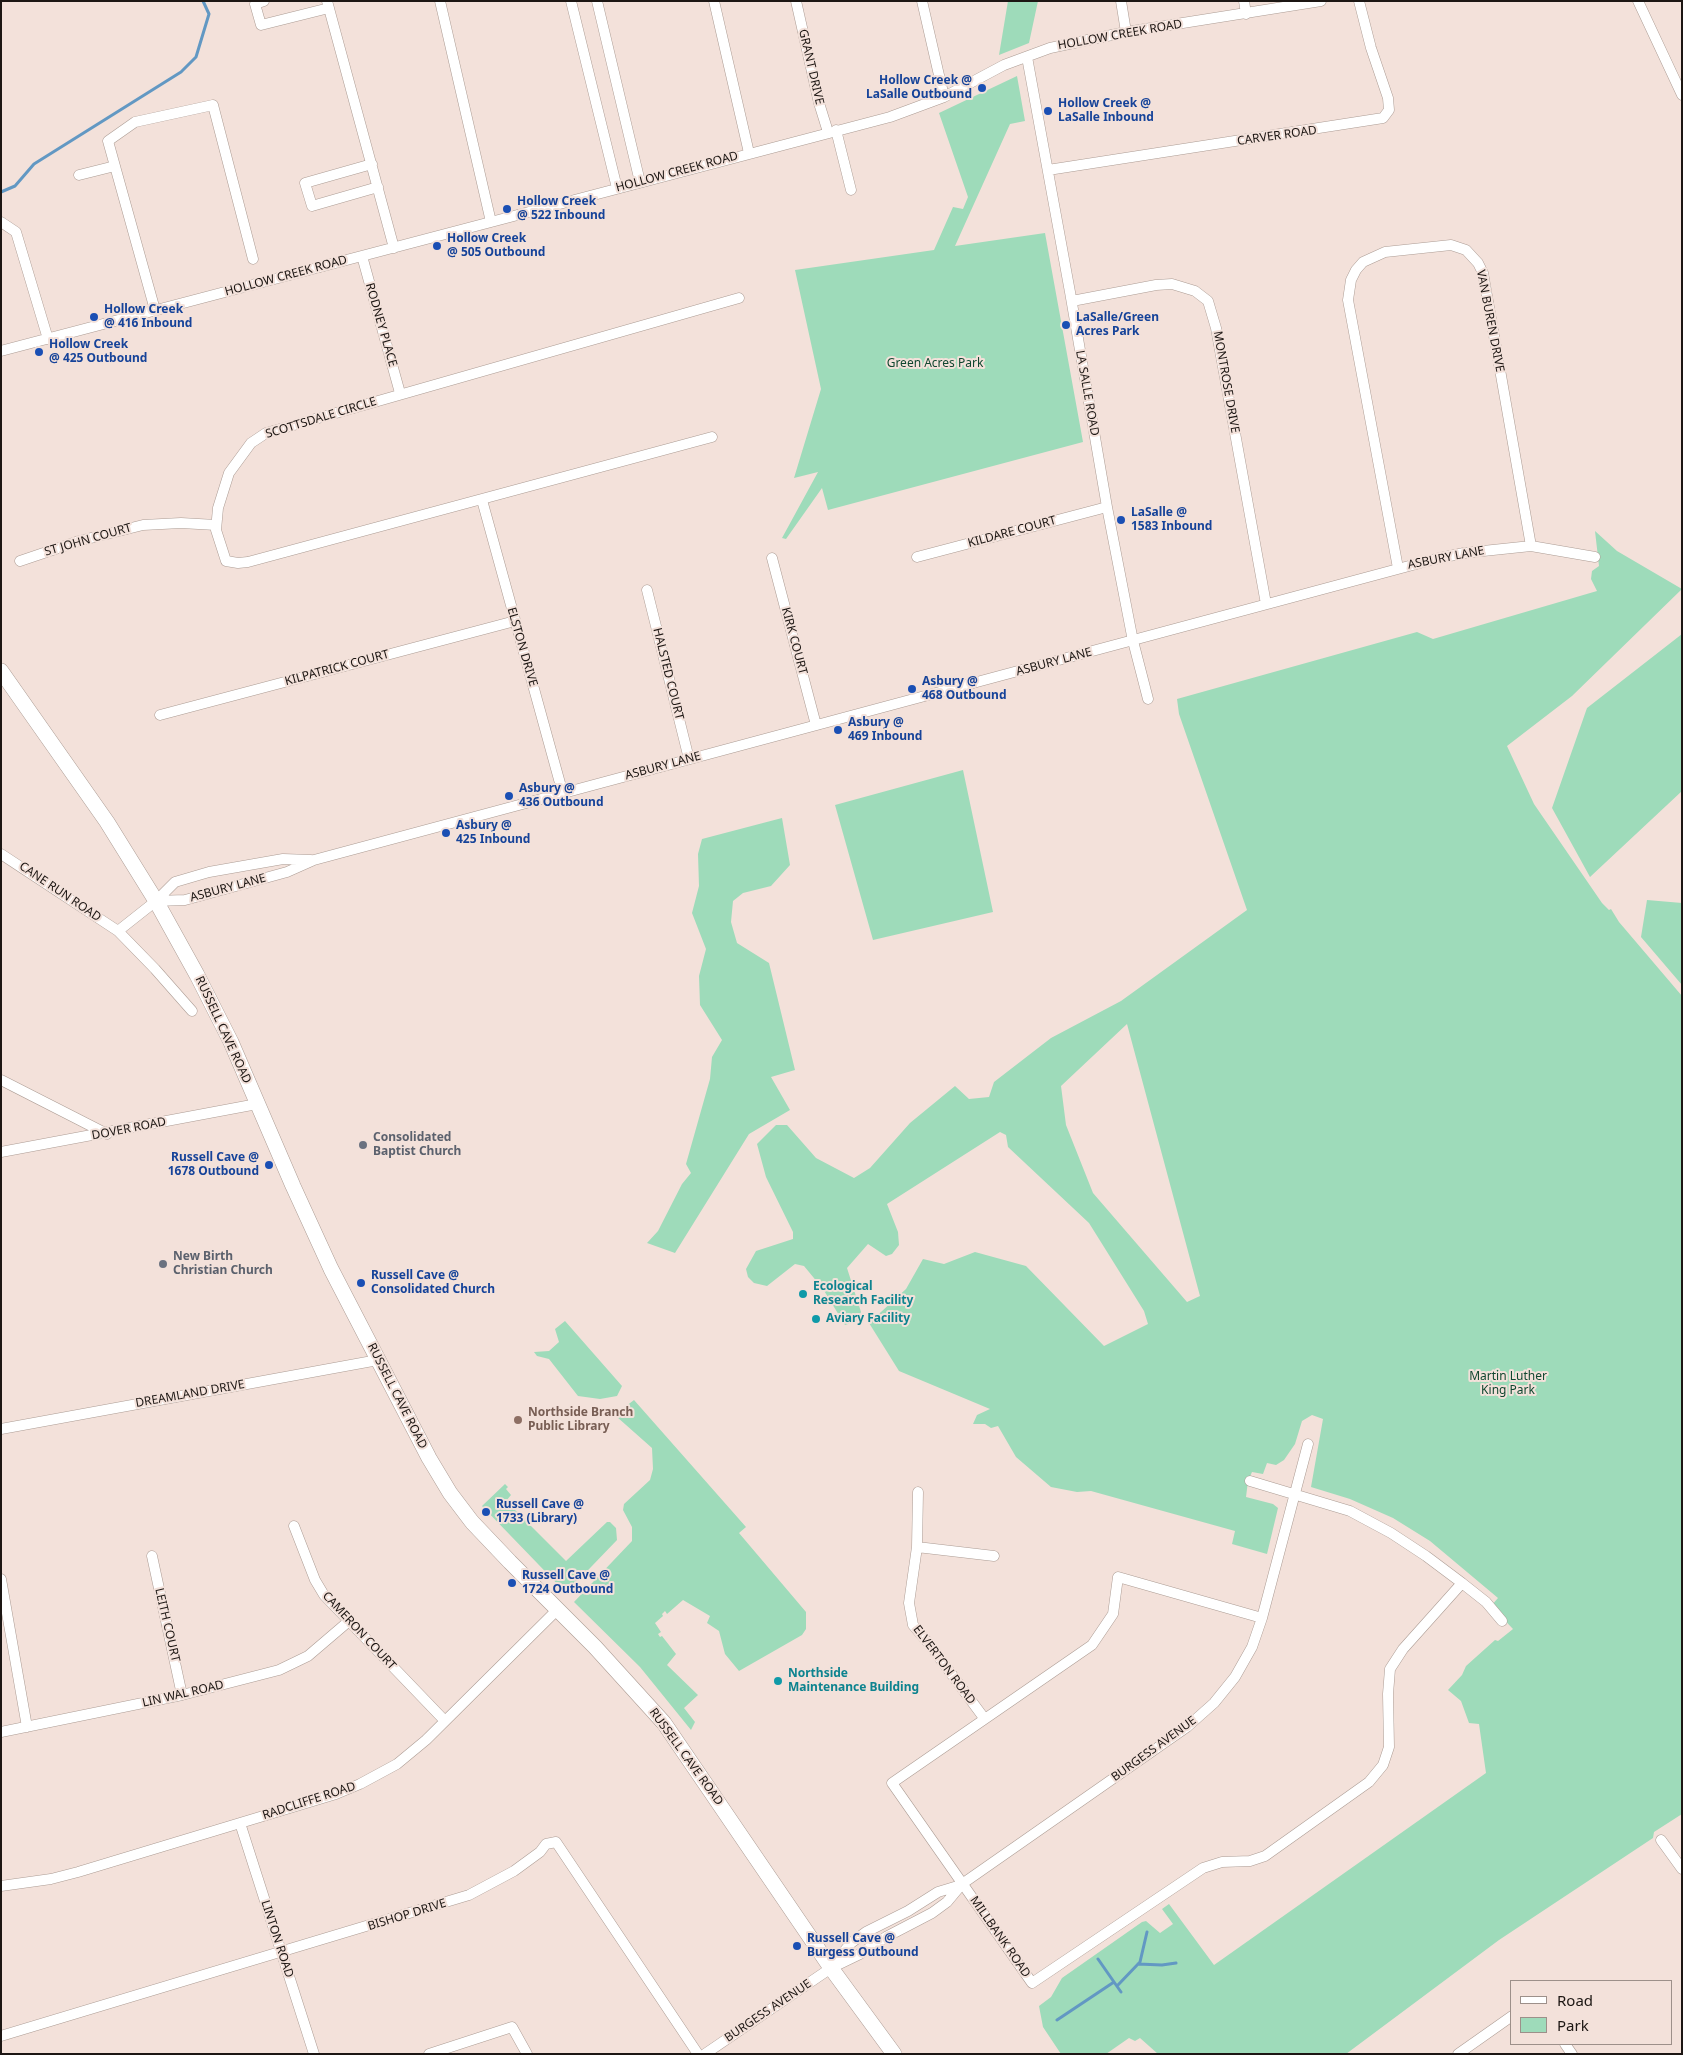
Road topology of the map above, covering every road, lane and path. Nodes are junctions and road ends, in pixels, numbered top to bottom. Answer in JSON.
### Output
{"nodes":[{"id":1,"x":264,"y":1,"type":"edge"},
{"id":2,"x":440,"y":1,"type":"edge"},
{"id":3,"x":571,"y":1,"type":"edge"},
{"id":4,"x":597,"y":1,"type":"edge"},
{"id":5,"x":714,"y":1,"type":"edge"},
{"id":6,"x":796,"y":1,"type":"edge"},
{"id":7,"x":922,"y":1,"type":"edge"},
{"id":8,"x":1121,"y":1,"type":"edge"},
{"id":9,"x":1244,"y":1,"type":"edge"},
{"id":10,"x":1322,"y":1,"type":"edge"},
{"id":11,"x":1359,"y":1,"type":"edge"},
{"id":12,"x":1638,"y":1,"type":"edge"},
{"id":13,"x":328,"y":5,"type":"edge"},
{"id":14,"x":1246,"y":14,"type":"junction"},
{"id":15,"x":1126,"y":32,"type":"junction"},
{"id":16,"x":1026,"y":57,"type":"junction"},
{"id":17,"x":1682,"y":95,"type":"edge"},
{"id":18,"x":944,"y":96,"type":"junction"},
{"id":19,"x":832,"y":131,"type":"junction"},
{"id":20,"x":749,"y":153,"type":"junction"},
{"id":21,"x":372,"y":164,"type":"junction"},
{"id":22,"x":115,"y":166,"type":"junction"},
{"id":23,"x":1048,"y":170,"type":"junction"},
{"id":24,"x":78,"y":175,"type":"dead end"},
{"id":25,"x":640,"y":182,"type":"junction"},
{"id":26,"x":378,"y":187,"type":"junction"},
{"id":27,"x":617,"y":188,"type":"junction"},
{"id":28,"x":852,"y":190,"type":"dead end"},
{"id":29,"x":1,"y":222,"type":"edge"},
{"id":30,"x":491,"y":222,"type":"junction"},
{"id":31,"x":394,"y":248,"type":"junction"},
{"id":32,"x":362,"y":256,"type":"junction"},
{"id":33,"x":253,"y":259,"type":"dead end"},
{"id":34,"x":740,"y":298,"type":"dead end"},
{"id":35,"x":1072,"y":300,"type":"junction"},
{"id":36,"x":155,"y":310,"type":"junction"},
{"id":37,"x":48,"y":339,"type":"junction"},
{"id":38,"x":1,"y":351,"type":"edge"},
{"id":39,"x":400,"y":393,"type":"junction"},
{"id":40,"x":712,"y":437,"type":"dead end"},
{"id":41,"x":482,"y":500,"type":"junction"},
{"id":42,"x":1107,"y":506,"type":"junction"},
{"id":43,"x":216,"y":525,"type":"junction"},
{"id":44,"x":1531,"y":546,"type":"junction"},
{"id":45,"x":917,"y":557,"type":"dead end"},
{"id":46,"x":1595,"y":557,"type":"dead end"},
{"id":47,"x":772,"y":558,"type":"dead end"},
{"id":48,"x":20,"y":561,"type":"dead end"},
{"id":49,"x":1398,"y":568,"type":"junction"},
{"id":50,"x":647,"y":590,"type":"dead end"},
{"id":51,"x":1266,"y":604,"type":"junction"},
{"id":52,"x":515,"y":621,"type":"junction"},
{"id":53,"x":1133,"y":641,"type":"junction"},
{"id":54,"x":1,"y":671,"type":"edge"},
{"id":55,"x":1148,"y":699,"type":"dead end"},
{"id":56,"x":160,"y":715,"type":"dead end"},
{"id":57,"x":816,"y":725,"type":"junction"},
{"id":58,"x":689,"y":759,"type":"junction"},
{"id":59,"x":563,"y":794,"type":"junction"},
{"id":60,"x":1,"y":854,"type":"edge"},
{"id":61,"x":314,"y":860,"type":"junction"},
{"id":62,"x":156,"y":901,"type":"junction"},
{"id":63,"x":118,"y":931,"type":"junction"},
{"id":64,"x":192,"y":1012,"type":"dead end"},
{"id":65,"x":1,"y":1080,"type":"edge"},
{"id":66,"x":257,"y":1104,"type":"junction"},
{"id":67,"x":107,"y":1134,"type":"junction"},
{"id":68,"x":1,"y":1152,"type":"edge"},
{"id":69,"x":378,"y":1360,"type":"junction"},
{"id":70,"x":1,"y":1429,"type":"edge"},
{"id":71,"x":1308,"y":1444,"type":"dead end"},
{"id":72,"x":1250,"y":1481,"type":"dead end"},
{"id":73,"x":918,"y":1492,"type":"dead end"},
{"id":74,"x":1295,"y":1497,"type":"junction"},
{"id":75,"x":294,"y":1526,"type":"dead end"},
{"id":76,"x":917,"y":1547,"type":"junction"},
{"id":77,"x":152,"y":1556,"type":"dead end"},
{"id":78,"x":994,"y":1556,"type":"dead end"},
{"id":79,"x":1,"y":1579,"type":"edge"},
{"id":80,"x":1462,"y":1583,"type":"junction"},
{"id":81,"x":558,"y":1609,"type":"junction"},
{"id":82,"x":1262,"y":1618,"type":"junction"},
{"id":83,"x":349,"y":1621,"type":"junction"},
{"id":84,"x":1502,"y":1621,"type":"dead end"},
{"id":85,"x":182,"y":1695,"type":"junction"},
{"id":86,"x":984,"y":1718,"type":"junction"},
{"id":87,"x":445,"y":1721,"type":"junction"},
{"id":88,"x":27,"y":1727,"type":"junction"},
{"id":89,"x":1,"y":1732,"type":"edge"},
{"id":90,"x":240,"y":1824,"type":"junction"},
{"id":91,"x":1661,"y":1840,"type":"dead end"},
{"id":92,"x":1682,"y":1869,"type":"edge"},
{"id":93,"x":962,"y":1884,"type":"junction"},
{"id":94,"x":1,"y":1886,"type":"edge"},
{"id":95,"x":282,"y":1952,"type":"junction"},
{"id":96,"x":831,"y":1968,"type":"junction"},
{"id":97,"x":1510,"y":2017,"type":"edge"},
{"id":98,"x":1,"y":2036,"type":"edge"},
{"id":99,"x":314,"y":2054,"type":"edge"},
{"id":100,"x":429,"y":2054,"type":"edge"},
{"id":101,"x":527,"y":2054,"type":"edge"},
{"id":102,"x":698,"y":2054,"type":"edge"},
{"id":103,"x":705,"y":2054,"type":"edge"},
{"id":104,"x":894,"y":2054,"type":"edge"},
{"id":105,"x":1458,"y":2054,"type":"edge"}],
"edges":[{"from":1,"to":13,"type":"street"},
{"from":2,"to":30,"type":"street"},
{"from":3,"to":27,"type":"street"},
{"from":4,"to":25,"type":"street"},
{"from":5,"to":20,"type":"street"},
{"from":6,"to":19,"type":"street","name":"GRANT DRIVE"},
{"from":7,"to":18,"type":"street"},
{"from":8,"to":15,"type":"street"},
{"from":9,"to":14,"type":"street"},
{"from":10,"to":14,"type":"street","name":"HOLLOW CREEK ROAD"},
{"from":11,"to":23,"type":"street","name":"CARVER ROAD"},
{"from":12,"to":17,"type":"street"},
{"from":13,"to":21,"type":"street"},
{"from":14,"to":15,"type":"street","name":"HOLLOW CREEK ROAD"},
{"from":15,"to":16,"type":"street","name":"HOLLOW CREEK ROAD"},
{"from":16,"to":18,"type":"street","name":"HOLLOW CREEK ROAD"},
{"from":16,"to":23,"type":"street","name":"LA SALLE ROAD"},
{"from":18,"to":19,"type":"street","name":"HOLLOW CREEK ROAD"},
{"from":19,"to":20,"type":"street","name":"HOLLOW CREEK ROAD"},
{"from":19,"to":28,"type":"street","name":"GRANT DRIVE"},
{"from":20,"to":25,"type":"street","name":"HOLLOW CREEK ROAD"},
{"from":21,"to":26,"type":"street"},
{"from":21,"to":26,"type":"street"},
{"from":22,"to":24,"type":"street"},
{"from":22,"to":33,"type":"street"},
{"from":22,"to":36,"type":"street"},
{"from":23,"to":35,"type":"street","name":"LA SALLE ROAD"},
{"from":25,"to":27,"type":"street","name":"HOLLOW CREEK ROAD"},
{"from":26,"to":31,"type":"street"},
{"from":27,"to":30,"type":"street","name":"HOLLOW CREEK ROAD"},
{"from":29,"to":37,"type":"street"},
{"from":30,"to":31,"type":"street","name":"HOLLOW CREEK ROAD"},
{"from":31,"to":32,"type":"street","name":"HOLLOW CREEK ROAD"},
{"from":32,"to":36,"type":"street","name":"HOLLOW CREEK ROAD"},
{"from":32,"to":39,"type":"street","name":"RODNEY PLACE"},
{"from":34,"to":39,"type":"street","name":"SCOTTSDALE CIRCLE"},
{"from":35,"to":42,"type":"street","name":"LA SALLE ROAD"},
{"from":35,"to":51,"type":"street","name":"MONTROSE DRIVE"},
{"from":36,"to":37,"type":"street","name":"HOLLOW CREEK ROAD"},
{"from":37,"to":38,"type":"street","name":"HOLLOW CREEK ROAD"},
{"from":39,"to":43,"type":"street","name":"SCOTTSDALE CIRCLE"},
{"from":40,"to":41,"type":"street","name":"SCOTTSDALE CIRCLE"},
{"from":41,"to":43,"type":"street","name":"SCOTTSDALE CIRCLE"},
{"from":41,"to":52,"type":"street","name":"ELSTON DRIVE"},
{"from":42,"to":45,"type":"street","name":"KILDARE COURT"},
{"from":42,"to":53,"type":"street","name":"LA SALLE ROAD"},
{"from":43,"to":48,"type":"street","name":"ST JOHN COURT"},
{"from":44,"to":46,"type":"street","name":"ASBURY LANE"},
{"from":44,"to":49,"type":"street","name":"ASBURY LANE"},
{"from":44,"to":49,"type":"street","name":"VAN BUREN DRIVE"},
{"from":47,"to":57,"type":"street","name":"KIRK COURT"},
{"from":49,"to":51,"type":"street","name":"ASBURY LANE"},
{"from":50,"to":58,"type":"street","name":"HALSTED COURT"},
{"from":51,"to":53,"type":"street","name":"ASBURY LANE"},
{"from":52,"to":56,"type":"street","name":"KILPATRICK COURT"},
{"from":52,"to":59,"type":"street","name":"ELSTON DRIVE"},
{"from":53,"to":55,"type":"street","name":"LA SALLE ROAD"},
{"from":53,"to":57,"type":"street","name":"ASBURY LANE"},
{"from":54,"to":62,"type":"main road","name":"RUSSELL CAVE ROAD"},
{"from":57,"to":58,"type":"street","name":"ASBURY LANE"},
{"from":58,"to":59,"type":"street","name":"ASBURY LANE"},
{"from":59,"to":61,"type":"street","name":"ASBURY LANE"},
{"from":60,"to":63,"type":"street","name":"CANE RUN ROAD"},
{"from":61,"to":62,"type":"street","name":"ASBURY LANE"},
{"from":61,"to":62,"type":"street","name":"ASBURY LANE"},
{"from":62,"to":63,"type":"street"},
{"from":62,"to":66,"type":"main road","name":"RUSSELL CAVE ROAD"},
{"from":63,"to":64,"type":"street","name":"CANE RUN ROAD"},
{"from":65,"to":67,"type":"street"},
{"from":66,"to":67,"type":"street","name":"DOVER ROAD"},
{"from":66,"to":69,"type":"main road","name":"RUSSELL CAVE ROAD"},
{"from":67,"to":68,"type":"street","name":"DOVER ROAD"},
{"from":69,"to":70,"type":"street","name":"DREAMLAND DRIVE"},
{"from":69,"to":81,"type":"main road","name":"RUSSELL CAVE ROAD"},
{"from":71,"to":74,"type":"street","name":"BURGESS AVENUE"},
{"from":72,"to":74,"type":"street"},
{"from":73,"to":76,"type":"street","name":"ELVERTON ROAD"},
{"from":74,"to":80,"type":"street"},
{"from":74,"to":82,"type":"street","name":"BURGESS AVENUE"},
{"from":75,"to":83,"type":"street","name":"CAMERON COURT"},
{"from":76,"to":78,"type":"street"},
{"from":76,"to":86,"type":"street","name":"ELVERTON ROAD"},
{"from":77,"to":85,"type":"street","name":"LEITH COURT"},
{"from":79,"to":88,"type":"street"},
{"from":80,"to":84,"type":"street"},
{"from":80,"to":93,"type":"street","name":"MILLBANK ROAD"},
{"from":81,"to":87,"type":"street","name":"RADCLIFFE ROAD"},
{"from":81,"to":96,"type":"main road","name":"RUSSELL CAVE ROAD"},
{"from":82,"to":86,"type":"street","name":"MILLBANK ROAD"},
{"from":82,"to":93,"type":"street","name":"BURGESS AVENUE"},
{"from":83,"to":85,"type":"street","name":"LIN WAL ROAD"},
{"from":83,"to":87,"type":"street","name":"CAMERON COURT"},
{"from":85,"to":88,"type":"street","name":"LIN WAL ROAD"},
{"from":86,"to":93,"type":"street","name":"MILLBANK ROAD"},
{"from":87,"to":90,"type":"street","name":"RADCLIFFE ROAD"},
{"from":88,"to":89,"type":"street","name":"LIN WAL ROAD"},
{"from":90,"to":94,"type":"street","name":"RADCLIFFE ROAD"},
{"from":90,"to":95,"type":"street","name":"LINTON ROAD"},
{"from":91,"to":92,"type":"street"},
{"from":93,"to":96,"type":"street","name":"BURGESS AVENUE"},
{"from":93,"to":96,"type":"street","name":"BURGESS AVENUE"},
{"from":95,"to":98,"type":"street","name":"BISHOP DRIVE"},
{"from":95,"to":99,"type":"street","name":"LINTON ROAD"},
{"from":95,"to":102,"type":"street","name":"BISHOP DRIVE"},
{"from":96,"to":103,"type":"street","name":"BURGESS AVENUE"},
{"from":96,"to":104,"type":"main road","name":"RUSSELL CAVE ROAD"},
{"from":97,"to":105,"type":"street"},
{"from":100,"to":101,"type":"street"}]}
